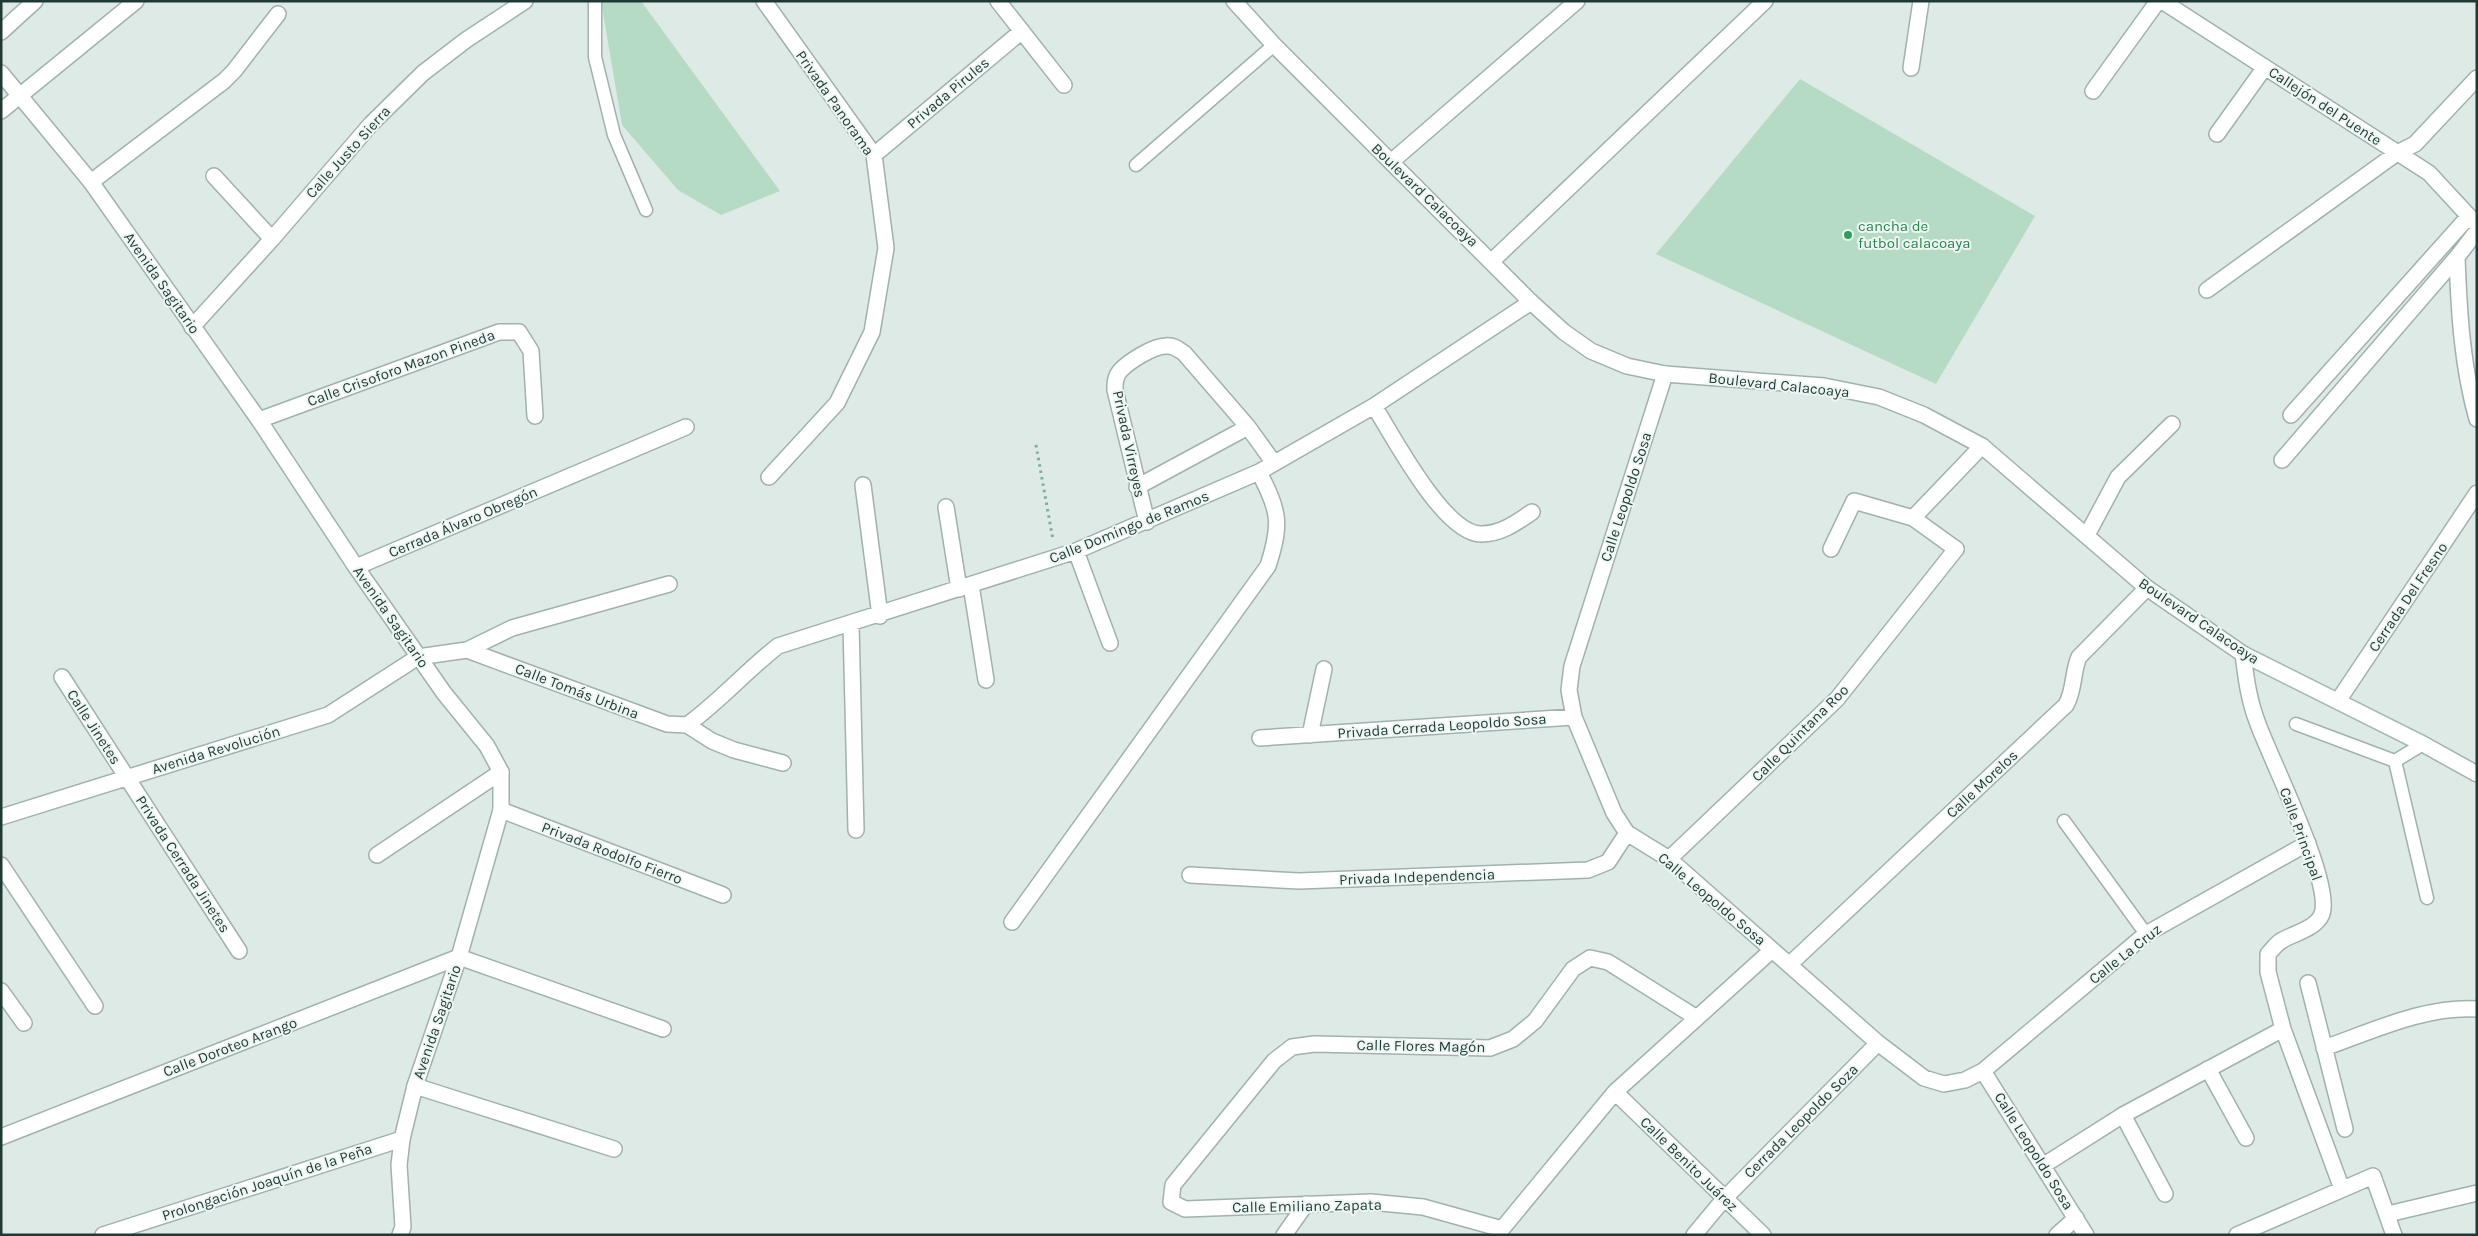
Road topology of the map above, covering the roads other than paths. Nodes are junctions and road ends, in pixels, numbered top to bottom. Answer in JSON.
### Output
{"nodes":[{"id":1,"x":34,"y":1,"type":"edge"},
{"id":2,"x":136,"y":1,"type":"edge"},
{"id":3,"x":525,"y":1,"type":"edge"},
{"id":4,"x":595,"y":1,"type":"edge"},
{"id":5,"x":764,"y":1,"type":"edge"},
{"id":6,"x":998,"y":1,"type":"edge"},
{"id":7,"x":1234,"y":1,"type":"edge"},
{"id":8,"x":1577,"y":1,"type":"edge"},
{"id":9,"x":1765,"y":1,"type":"edge"},
{"id":10,"x":1922,"y":1,"type":"edge"},
{"id":11,"x":2158,"y":1,"type":"edge"},
{"id":12,"x":2162,"y":1,"type":"edge"},
{"id":13,"x":278,"y":14,"type":"dead end"},
{"id":14,"x":1022,"y":31,"type":"junction"},
{"id":15,"x":1,"y":32,"type":"edge"},
{"id":16,"x":1274,"y":46,"type":"junction"},
{"id":17,"x":1911,"y":68,"type":"dead end"},
{"id":18,"x":2265,"y":68,"type":"junction"},
{"id":19,"x":1,"y":73,"type":"edge"},
{"id":20,"x":2477,"y":78,"type":"edge"},
{"id":21,"x":1064,"y":85,"type":"dead end"},
{"id":22,"x":2093,"y":91,"type":"dead end"},
{"id":23,"x":21,"y":95,"type":"junction"},
{"id":24,"x":1,"y":111,"type":"edge"},
{"id":25,"x":2217,"y":134,"type":"dead end"},
{"id":26,"x":2397,"y":153,"type":"junction"},
{"id":27,"x":874,"y":155,"type":"junction"},
{"id":28,"x":1391,"y":162,"type":"junction"},
{"id":29,"x":1136,"y":165,"type":"dead end"},
{"id":30,"x":214,"y":176,"type":"dead end"},
{"id":31,"x":91,"y":182,"type":"junction"},
{"id":32,"x":646,"y":210,"type":"dead end"},
{"id":33,"x":2473,"y":220,"type":"edge"},
{"id":34,"x":2477,"y":231,"type":"edge"},
{"id":35,"x":272,"y":239,"type":"junction"},
{"id":36,"x":2457,"y":257,"type":"junction"},
{"id":37,"x":1492,"y":261,"type":"junction"},
{"id":38,"x":2207,"y":290,"type":"dead end"},
{"id":39,"x":1531,"y":302,"type":"junction"},
{"id":40,"x":192,"y":327,"type":"junction"},
{"id":41,"x":1665,"y":374,"type":"junction"},
{"id":42,"x":1374,"y":406,"type":"junction"},
{"id":43,"x":2291,"y":414,"type":"dead end"},
{"id":44,"x":535,"y":416,"type":"dead end"},
{"id":45,"x":2477,"y":419,"type":"edge"},
{"id":46,"x":258,"y":420,"type":"junction"},
{"id":47,"x":2172,"y":424,"type":"dead end"},
{"id":48,"x":1248,"y":427,"type":"junction"},
{"id":49,"x":686,"y":428,"type":"dead end"},
{"id":50,"x":1982,"y":446,"type":"junction"},
{"id":51,"x":2282,"y":460,"type":"dead end"},
{"id":52,"x":1274,"y":463,"type":"junction"},
{"id":53,"x":1259,"y":472,"type":"junction"},
{"id":54,"x":769,"y":478,"type":"dead end"},
{"id":55,"x":863,"y":486,"type":"dead end"},
{"id":56,"x":1137,"y":487,"type":"junction"},
{"id":57,"x":2477,"y":493,"type":"edge"},
{"id":58,"x":946,"y":507,"type":"dead end"},
{"id":59,"x":1532,"y":512,"type":"dead end"},
{"id":60,"x":1914,"y":518,"type":"junction"},
{"id":61,"x":1147,"y":522,"type":"junction"},
{"id":62,"x":2087,"y":535,"type":"junction"},
{"id":63,"x":1831,"y":549,"type":"dead end"},
{"id":64,"x":1076,"y":551,"type":"junction"},
{"id":65,"x":356,"y":567,"type":"junction"},
{"id":66,"x":669,"y":584,"type":"dead end"},
{"id":67,"x":965,"y":587,"type":"junction"},
{"id":68,"x":2146,"y":588,"type":"junction"},
{"id":69,"x":880,"y":616,"type":"junction"},
{"id":70,"x":851,"y":624,"type":"junction"},
{"id":71,"x":1110,"y":643,"type":"dead end"},
{"id":72,"x":467,"y":650,"type":"junction"},
{"id":73,"x":2243,"y":654,"type":"junction"},
{"id":74,"x":418,"y":656,"type":"junction"},
{"id":75,"x":1324,"y":669,"type":"dead end"},
{"id":76,"x":62,"y":677,"type":"dead end"},
{"id":77,"x":986,"y":680,"type":"dead end"},
{"id":78,"x":2338,"y":701,"type":"junction"},
{"id":79,"x":1574,"y":717,"type":"junction"},
{"id":80,"x":2296,"y":724,"type":"dead end"},
{"id":81,"x":687,"y":725,"type":"junction"},
{"id":82,"x":1310,"y":735,"type":"junction"},
{"id":83,"x":1260,"y":738,"type":"dead end"},
{"id":84,"x":2423,"y":744,"type":"junction"},
{"id":85,"x":2395,"y":761,"type":"junction"},
{"id":86,"x":783,"y":763,"type":"dead end"},
{"id":87,"x":500,"y":772,"type":"junction"},
{"id":88,"x":2477,"y":774,"type":"edge"},
{"id":89,"x":127,"y":777,"type":"junction"},
{"id":90,"x":501,"y":810,"type":"junction"},
{"id":91,"x":1,"y":816,"type":"edge"},
{"id":92,"x":2064,"y":821,"type":"dead end"},
{"id":93,"x":856,"y":830,"type":"dead end"},
{"id":94,"x":1627,"y":833,"type":"junction"},
{"id":95,"x":2308,"y":843,"type":"junction"},
{"id":96,"x":376,"y":855,"type":"dead end"},
{"id":97,"x":1669,"y":859,"type":"junction"},
{"id":98,"x":1,"y":865,"type":"edge"},
{"id":99,"x":1190,"y":875,"type":"dead end"},
{"id":100,"x":723,"y":895,"type":"dead end"},
{"id":101,"x":2427,"y":898,"type":"dead end"},
{"id":102,"x":1012,"y":922,"type":"dead end"},
{"id":103,"x":2146,"y":934,"type":"junction"},
{"id":104,"x":1772,"y":950,"type":"junction"},
{"id":105,"x":239,"y":951,"type":"dead end"},
{"id":106,"x":459,"y":957,"type":"junction"},
{"id":107,"x":1790,"y":964,"type":"junction"},
{"id":108,"x":2308,"y":983,"type":"dead end"},
{"id":109,"x":1,"y":991,"type":"edge"},
{"id":110,"x":95,"y":1006,"type":"dead end"},
{"id":111,"x":2477,"y":1009,"type":"edge"},
{"id":112,"x":1697,"y":1018,"type":"junction"},
{"id":113,"x":24,"y":1023,"type":"dead end"},
{"id":114,"x":662,"y":1029,"type":"dead end"},
{"id":115,"x":2283,"y":1029,"type":"junction"},
{"id":116,"x":1878,"y":1043,"type":"junction"},
{"id":117,"x":2324,"y":1048,"type":"junction"},
{"id":118,"x":2208,"y":1069,"type":"junction"},
{"id":119,"x":1983,"y":1071,"type":"junction"},
{"id":120,"x":416,"y":1086,"type":"junction"},
{"id":121,"x":1615,"y":1092,"type":"junction"},
{"id":122,"x":2123,"y":1115,"type":"junction"},
{"id":123,"x":2344,"y":1129,"type":"dead end"},
{"id":124,"x":1,"y":1137,"type":"edge"},
{"id":125,"x":2246,"y":1138,"type":"dead end"},
{"id":126,"x":402,"y":1139,"type":"junction"},
{"id":127,"x":614,"y":1149,"type":"dead end"},
{"id":128,"x":2044,"y":1164,"type":"junction"},
{"id":129,"x":2342,"y":1190,"type":"junction"},
{"id":130,"x":2477,"y":1193,"type":"edge"},
{"id":131,"x":2165,"y":1194,"type":"dead end"},
{"id":132,"x":1724,"y":1199,"type":"junction"},
{"id":133,"x":1171,"y":1202,"type":"joint"},
{"id":134,"x":1306,"y":1204,"type":"junction"},
{"id":135,"x":2388,"y":1214,"type":"junction"},
{"id":136,"x":2076,"y":1218,"type":"junction"},
{"id":137,"x":403,"y":1232,"type":"edge"},
{"id":138,"x":1500,"y":1232,"type":"edge"},
{"id":139,"x":103,"y":1235,"type":"edge"},
{"id":140,"x":1284,"y":1235,"type":"edge"},
{"id":141,"x":1694,"y":1235,"type":"edge"},
{"id":142,"x":1763,"y":1235,"type":"edge"},
{"id":143,"x":2057,"y":1235,"type":"edge"},
{"id":144,"x":2086,"y":1235,"type":"edge"},
{"id":145,"x":2237,"y":1235,"type":"edge"},
{"id":146,"x":2394,"y":1235,"type":"edge"}],
"edges":[{"from":1,"to":15,"type":"street"},
{"from":2,"to":23,"type":"street"},
{"from":3,"to":35,"type":"street","name":"Calle Justo Sierra"},
{"from":4,"to":32,"type":"lane"},
{"from":5,"to":27,"type":"street","name":"Privada Panorama"},
{"from":6,"to":14,"type":"street"},
{"from":7,"to":16,"type":"street","name":"Boulevard Calacoaya"},
{"from":8,"to":28,"type":"street"},
{"from":9,"to":37,"type":"street"},
{"from":10,"to":17,"type":"street"},
{"from":11,"to":22,"type":"street"},
{"from":12,"to":18,"type":"street","name":"Callejón del Puente"},
{"from":13,"to":31,"type":"street"},
{"from":14,"to":21,"type":"street"},
{"from":14,"to":27,"type":"street","name":"Privada Pirules"},
{"from":16,"to":28,"type":"street","name":"Boulevard Calacoaya"},
{"from":16,"to":29,"type":"lane"},
{"from":18,"to":25,"type":"street"},
{"from":18,"to":26,"type":"street","name":"Callejón del Puente"},
{"from":19,"to":23,"type":"street","name":"Avenida Sagitario"},
{"from":20,"to":26,"type":"street"},
{"from":23,"to":24,"type":"street"},
{"from":23,"to":31,"type":"street","name":"Avenida Sagitario"},
{"from":26,"to":33,"type":"street","name":"Callejón del Puente"},
{"from":26,"to":38,"type":"street"},
{"from":27,"to":54,"type":"street","name":"Privada Panorama"},
{"from":28,"to":37,"type":"street","name":"Boulevard Calacoaya"},
{"from":30,"to":35,"type":"street"},
{"from":31,"to":40,"type":"street","name":"Avenida Sagitario"},
{"from":33,"to":43,"type":"street"},
{"from":34,"to":36,"type":"street"},
{"from":35,"to":40,"type":"street","name":"Calle Justo Sierra"},
{"from":36,"to":45,"type":"street"},
{"from":36,"to":51,"type":"street"},
{"from":37,"to":39,"type":"street","name":"Boulevard Calacoaya"},
{"from":39,"to":41,"type":"street","name":"Boulevard Calacoaya"},
{"from":39,"to":42,"type":"street","name":"Calle Domingo de Ramos"},
{"from":40,"to":46,"type":"street","name":"Avenida Sagitario"},
{"from":41,"to":50,"type":"street","name":"Boulevard Calacoaya"},
{"from":41,"to":79,"type":"street","name":"Calle Leopoldo Sosa"},
{"from":42,"to":52,"type":"street","name":"Calle Domingo de Ramos"},
{"from":42,"to":59,"type":"street"},
{"from":44,"to":46,"type":"street","name":"Calle Crisoforo Mazon Pineda"},
{"from":46,"to":65,"type":"street","name":"Avenida Sagitario"},
{"from":47,"to":62,"type":"street"},
{"from":48,"to":52,"type":"street","name":"Privada Virreyes"},
{"from":48,"to":56,"type":"street"},
{"from":48,"to":56,"type":"street","name":"Privada Virreyes"},
{"from":49,"to":65,"type":"street","name":"Cerrada Álvaro Obregón"},
{"from":50,"to":60,"type":"street"},
{"from":50,"to":62,"type":"street","name":"Boulevard Calacoaya"},
{"from":52,"to":53,"type":"street","name":"Calle Domingo de Ramos"},
{"from":53,"to":61,"type":"street","name":"Calle Domingo de Ramos"},
{"from":53,"to":102,"type":"street"},
{"from":55,"to":69,"type":"street"},
{"from":56,"to":61,"type":"street","name":"Privada Virreyes"},
{"from":57,"to":78,"type":"street","name":"Cerrada Del Fresno"},
{"from":58,"to":67,"type":"street"},
{"from":60,"to":63,"type":"street"},
{"from":60,"to":97,"type":"street","name":"Calle Quintana Roo"},
{"from":61,"to":64,"type":"street","name":"Calle Domingo de Ramos"},
{"from":62,"to":68,"type":"street","name":"Boulevard Calacoaya"},
{"from":64,"to":67,"type":"street","name":"Calle Domingo de Ramos"},
{"from":64,"to":71,"type":"street"},
{"from":65,"to":74,"type":"street","name":"Avenida Sagitario"},
{"from":66,"to":72,"type":"street"},
{"from":67,"to":69,"type":"street","name":"Calle Domingo de Ramos"},
{"from":67,"to":77,"type":"street"},
{"from":68,"to":73,"type":"street","name":"Boulevard Calacoaya"},
{"from":68,"to":107,"type":"street","name":"Calle Morelos"},
{"from":69,"to":70,"type":"street","name":"Calle Domingo de Ramos"},
{"from":70,"to":81,"type":"street","name":"Calle Domingo de Ramos"},
{"from":70,"to":93,"type":"street"},
{"from":72,"to":74,"type":"street"},
{"from":72,"to":81,"type":"street","name":"Calle Tomás Urbina"},
{"from":73,"to":78,"type":"street","name":"Boulevard Calacoaya"},
{"from":73,"to":95,"type":"street","name":"Calle Principal"},
{"from":74,"to":87,"type":"street","name":"Avenida Sagitario"},
{"from":74,"to":89,"type":"street","name":"Avenida Revolución"},
{"from":75,"to":82,"type":"street"},
{"from":76,"to":89,"type":"street","name":"Calle Jinetes"},
{"from":78,"to":84,"type":"street","name":"Boulevard Calacoaya"},
{"from":79,"to":82,"type":"street","name":"Privada Cerrada Leopoldo Sosa"},
{"from":79,"to":94,"type":"street","name":"Calle Leopoldo Sosa"},
{"from":80,"to":85,"type":"lane"},
{"from":81,"to":86,"type":"street"},
{"from":82,"to":83,"type":"street","name":"Privada Cerrada Leopoldo Sosa"},
{"from":84,"to":85,"type":"lane"},
{"from":84,"to":88,"type":"street","name":"Boulevard Calacoaya"},
{"from":85,"to":101,"type":"lane"},
{"from":87,"to":90,"type":"street","name":"Avenida Sagitario"},
{"from":87,"to":96,"type":"street"},
{"from":89,"to":91,"type":"street","name":"Avenida Revolución"},
{"from":89,"to":105,"type":"street","name":"Privada Cerrada Jinetes"},
{"from":90,"to":100,"type":"street","name":"Privada Rodolfo Fierro"},
{"from":90,"to":106,"type":"street","name":"Avenida Sagitario"},
{"from":92,"to":103,"type":"lane"},
{"from":94,"to":97,"type":"street","name":"Calle Leopoldo Sosa"},
{"from":94,"to":99,"type":"street","name":"Privada Independencia"},
{"from":95,"to":103,"type":"street","name":"Calle La Cruz"},
{"from":95,"to":115,"type":"street","name":"Calle Principal"},
{"from":97,"to":104,"type":"street","name":"Calle Leopoldo Sosa"},
{"from":98,"to":110,"type":"street"},
{"from":103,"to":119,"type":"street","name":"Calle La Cruz"},
{"from":104,"to":107,"type":"street","name":"Calle Leopoldo Sosa"},
{"from":104,"to":112,"type":"street"},
{"from":106,"to":114,"type":"street"},
{"from":106,"to":120,"type":"street","name":"Avenida Sagitario"},
{"from":106,"to":124,"type":"street","name":"Calle Doroteo Arango"},
{"from":107,"to":116,"type":"street","name":"Calle Leopoldo Sosa"},
{"from":108,"to":117,"type":"street"},
{"from":109,"to":113,"type":"street"},
{"from":111,"to":117,"type":"street"},
{"from":112,"to":121,"type":"street"},
{"from":112,"to":133,"type":"street","name":"Calle Flores Magón"},
{"from":115,"to":118,"type":"street"},
{"from":115,"to":129,"type":"street","name":"Calle Principal"},
{"from":116,"to":119,"type":"street","name":"Calle Leopoldo Sosa"},
{"from":116,"to":132,"type":"street","name":"Cerrada Leopoldo Soza"},
{"from":117,"to":123,"type":"street"},
{"from":118,"to":122,"type":"street"},
{"from":118,"to":125,"type":"street"},
{"from":119,"to":128,"type":"street","name":"Calle Leopoldo Sosa"},
{"from":120,"to":126,"type":"street","name":"Avenida Sagitario"},
{"from":120,"to":127,"type":"street"},
{"from":121,"to":132,"type":"street","name":"Calle Benito Juárez"},
{"from":121,"to":138,"type":"street"},
{"from":122,"to":128,"type":"street"},
{"from":122,"to":131,"type":"street"},
{"from":126,"to":137,"type":"street","name":"Avenida Sagitario"},
{"from":126,"to":139,"type":"street","name":"Prolongación Joaquín de la Peña"},
{"from":128,"to":136,"type":"street","name":"Calle Leopoldo Sosa"},
{"from":129,"to":135,"type":"street"},
{"from":129,"to":145,"type":"street"},
{"from":130,"to":135,"type":"street"},
{"from":132,"to":141,"type":"street","name":"Cerrada Leopoldo Soza"},
{"from":132,"to":142,"type":"street","name":"Calle Benito Juárez"},
{"from":133,"to":134,"type":"street","name":"Calle Emiliano Zapata"},
{"from":134,"to":138,"type":"street","name":"Calle Emiliano Zapata"},
{"from":134,"to":140,"type":"street"},
{"from":135,"to":146,"type":"street"},
{"from":136,"to":143,"type":"street"},
{"from":136,"to":144,"type":"street","name":"Calle Leopoldo Sosa"}]}
